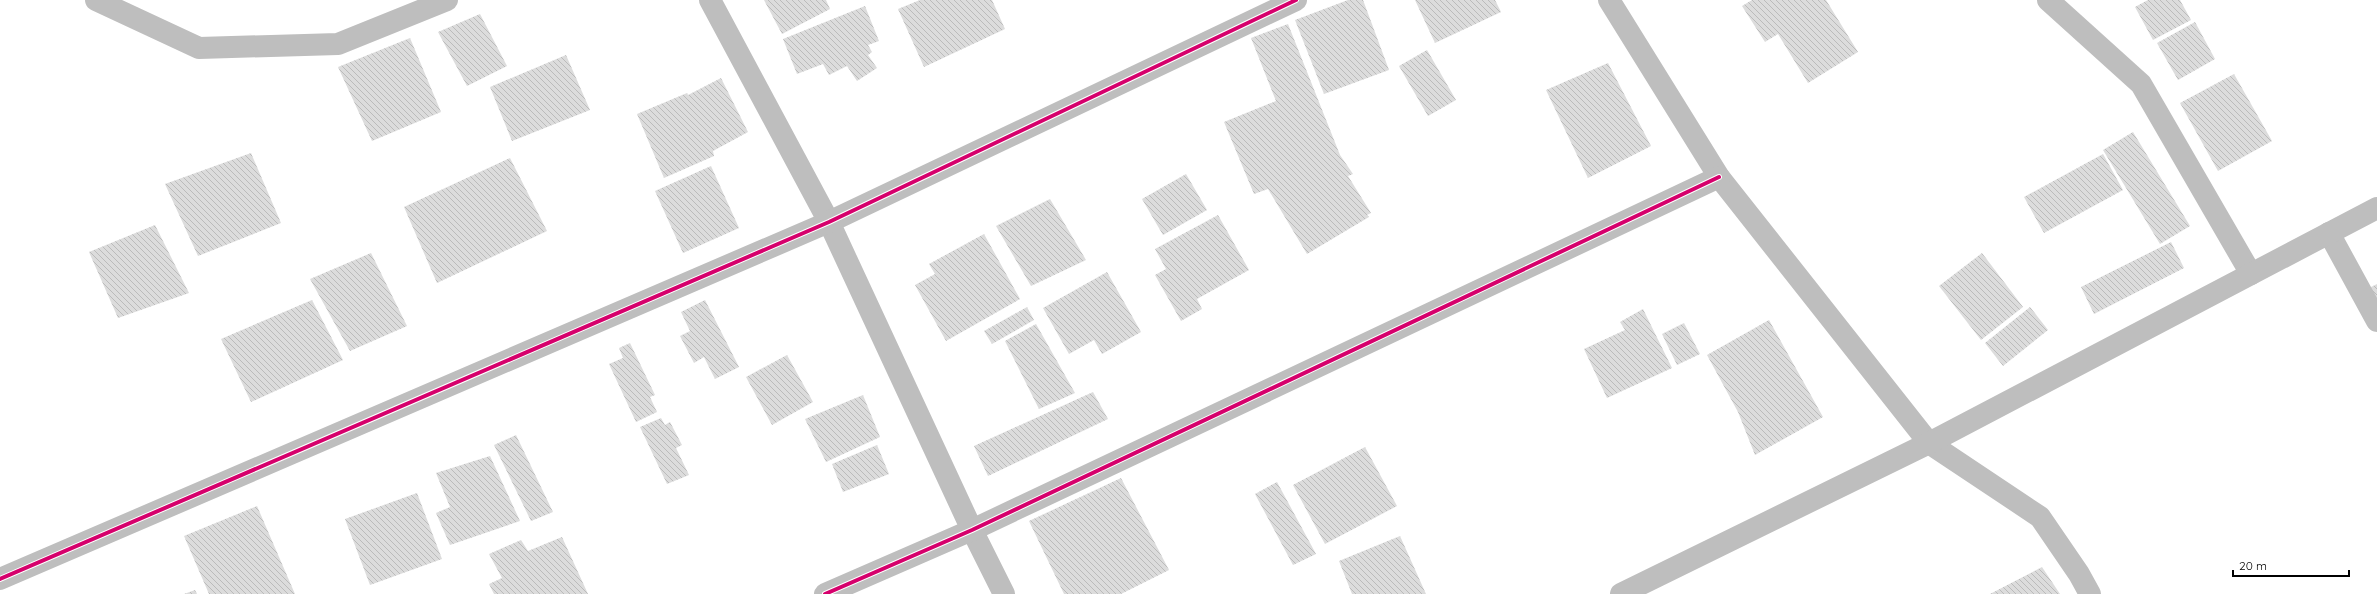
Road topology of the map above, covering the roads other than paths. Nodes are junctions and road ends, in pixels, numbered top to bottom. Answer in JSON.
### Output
{"nodes":[{"id":1,"x":96,"y":0,"type":"edge"},
{"id":2,"x":447,"y":0,"type":"edge"},
{"id":3,"x":710,"y":0,"type":"edge"},
{"id":4,"x":1296,"y":0,"type":"edge"},
{"id":5,"x":1609,"y":0,"type":"edge"},
{"id":6,"x":2048,"y":0,"type":"edge"},
{"id":7,"x":1719,"y":177,"type":"junction"},
{"id":8,"x":2377,"y":208,"type":"edge"},
{"id":9,"x":829,"y":222,"type":"junction"},
{"id":10,"x":2329,"y":233,"type":"junction"},
{"id":11,"x":2251,"y":274,"type":"junction"},
{"id":12,"x":2377,"y":321,"type":"edge"},
{"id":13,"x":1929,"y":442,"type":"junction"},
{"id":14,"x":972,"y":530,"type":"junction"},
{"id":15,"x":0,"y":579,"type":"edge"},
{"id":16,"x":826,"y":594,"type":"edge"},
{"id":17,"x":1004,"y":594,"type":"edge"},
{"id":18,"x":1621,"y":594,"type":"edge"},
{"id":19,"x":2090,"y":594,"type":"edge"}],
"edges":[{"from":1,"to":2,"type":"street"},
{"from":3,"to":9,"type":"street"},
{"from":4,"to":9,"type":"street"},
{"from":5,"to":7,"type":"street"},
{"from":6,"to":11,"type":"street"},
{"from":7,"to":13,"type":"street"},
{"from":7,"to":14,"type":"street"},
{"from":8,"to":10,"type":"street"},
{"from":9,"to":14,"type":"street"},
{"from":9,"to":15,"type":"street"},
{"from":10,"to":11,"type":"street"},
{"from":10,"to":12,"type":"street"},
{"from":11,"to":13,"type":"street"},
{"from":13,"to":18,"type":"street"},
{"from":13,"to":19,"type":"street"},
{"from":14,"to":16,"type":"street"},
{"from":14,"to":17,"type":"street"}]}
